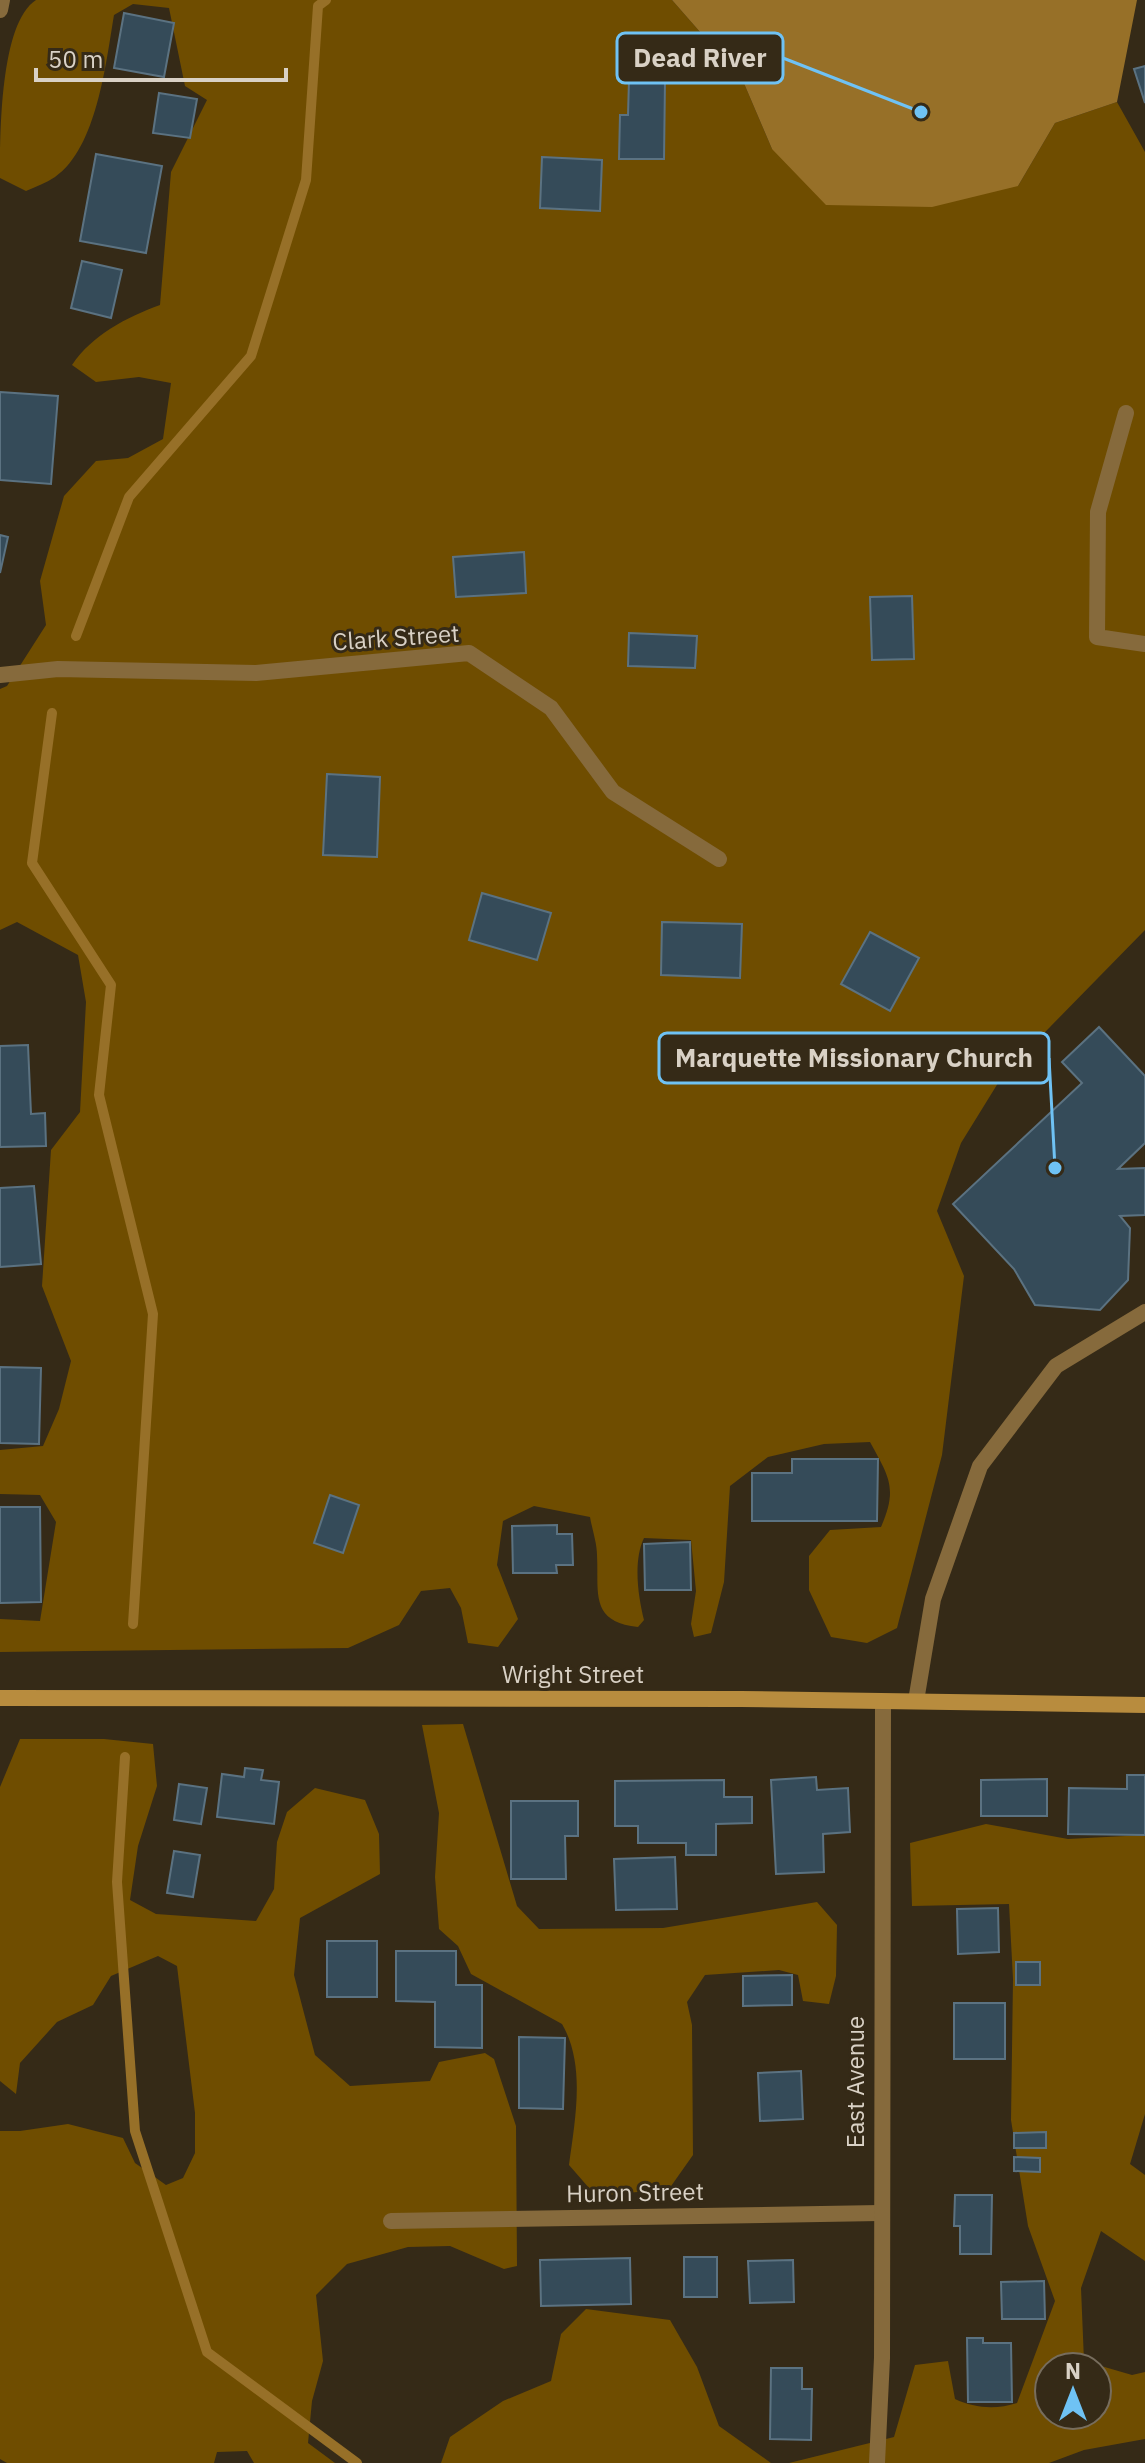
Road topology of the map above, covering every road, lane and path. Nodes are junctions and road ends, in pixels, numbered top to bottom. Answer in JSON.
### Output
{"nodes":[{"id":1,"x":2,"y":0,"type":"edge"},
{"id":2,"x":0,"y":10,"type":"edge"},
{"id":3,"x":1126,"y":413,"type":"dead end"},
{"id":4,"x":1145,"y":644,"type":"edge"},
{"id":5,"x":0,"y":675,"type":"edge"},
{"id":6,"x":719,"y":859,"type":"dead end"},
{"id":7,"x":1145,"y":1312,"type":"edge"},
{"id":8,"x":0,"y":1698,"type":"edge"},
{"id":9,"x":916,"y":1701,"type":"junction"},
{"id":10,"x":883,"y":1702,"type":"junction"},
{"id":11,"x":1145,"y":1705,"type":"edge"},
{"id":12,"x":880,"y":2213,"type":"junction"},
{"id":13,"x":391,"y":2221,"type":"dead end"},
{"id":14,"x":877,"y":2463,"type":"edge"}],
"edges":[{"from":1,"to":2,"type":"street"},
{"from":3,"to":4,"type":"street"},
{"from":5,"to":6,"type":"street","name":"Clark Street"},
{"from":7,"to":9,"type":"street"},
{"from":8,"to":10,"type":"main road","name":"Wright Street"},
{"from":9,"to":10,"type":"main road","name":"Wright Street"},
{"from":9,"to":11,"type":"main road","name":"Wright Street"},
{"from":10,"to":12,"type":"street","name":"East Avenue"},
{"from":12,"to":13,"type":"street","name":"Huron Street"},
{"from":12,"to":14,"type":"street","name":"East Avenue"}]}
